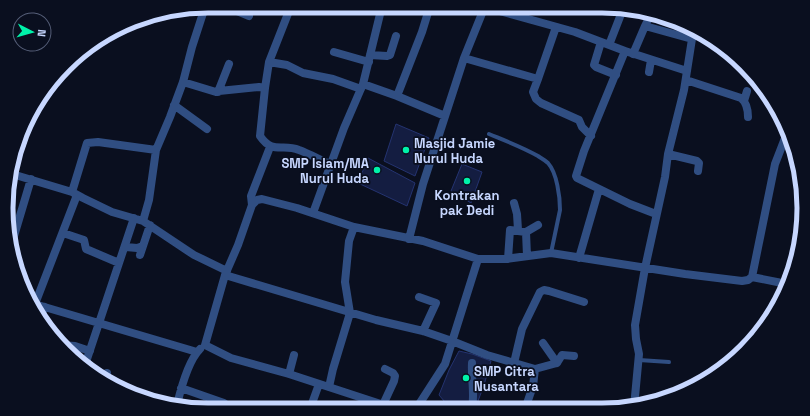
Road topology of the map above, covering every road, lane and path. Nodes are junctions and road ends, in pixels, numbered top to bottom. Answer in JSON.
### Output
{"nodes":[{"id":1,"x":203,"y":13,"type":"edge"},
{"id":2,"x":242,"y":13,"type":"edge"},
{"id":3,"x":288,"y":13,"type":"edge"},
{"id":4,"x":380,"y":13,"type":"edge"},
{"id":5,"x":428,"y":13,"type":"edge"},
{"id":6,"x":483,"y":13,"type":"edge"},
{"id":7,"x":505,"y":13,"type":"edge"},
{"id":8,"x":522,"y":13,"type":"edge"},
{"id":9,"x":621,"y":14,"type":"edge"},
{"id":10,"x":249,"y":16,"type":"dead end"},
{"id":11,"x":521,"y":18,"type":"junction"},
{"id":12,"x":648,"y":19,"type":"edge"},
{"id":13,"x":645,"y":26,"type":"junction"},
{"id":14,"x":556,"y":27,"type":"junction"},
{"id":15,"x":692,"y":35,"type":"edge"},
{"id":16,"x":396,"y":36,"type":"dead end"},
{"id":17,"x":692,"y":39,"type":"junction"},
{"id":18,"x":601,"y":42,"type":"junction"},
{"id":19,"x":609,"y":45,"type":"junction"},
{"id":20,"x":625,"y":51,"type":"junction"},
{"id":21,"x":334,"y":52,"type":"dead end"},
{"id":22,"x":633,"y":54,"type":"junction"},
{"id":23,"x":369,"y":58,"type":"junction"},
{"id":24,"x":464,"y":58,"type":"junction"},
{"id":25,"x":651,"y":60,"type":"junction"},
{"id":26,"x":269,"y":62,"type":"junction"},
{"id":27,"x":229,"y":64,"type":"dead end"},
{"id":28,"x":649,"y":72,"type":"dead end"},
{"id":29,"x":616,"y":75,"type":"junction"},
{"id":30,"x":686,"y":76,"type":"junction"},
{"id":31,"x":538,"y":79,"type":"junction"},
{"id":32,"x":183,"y":82,"type":"junction"},
{"id":33,"x":362,"y":86,"type":"junction"},
{"id":34,"x":265,"y":88,"type":"junction"},
{"id":35,"x":219,"y":91,"type":"junction"},
{"id":36,"x":747,"y":91,"type":"dead end"},
{"id":37,"x":397,"y":96,"type":"junction"},
{"id":38,"x":744,"y":101,"type":"junction"},
{"id":39,"x":174,"y":105,"type":"junction"},
{"id":40,"x":445,"y":116,"type":"junction"},
{"id":41,"x":748,"y":117,"type":"dead end"},
{"id":42,"x":207,"y":128,"type":"dead end"},
{"id":43,"x":489,"y":134,"type":"dead end"},
{"id":44,"x":591,"y":136,"type":"junction"},
{"id":45,"x":785,"y":140,"type":"edge"},
{"id":46,"x":270,"y":147,"type":"junction"},
{"id":47,"x":156,"y":150,"type":"junction"},
{"id":48,"x":668,"y":154,"type":"junction"},
{"id":49,"x":330,"y":164,"type":"junction"},
{"id":50,"x":698,"y":171,"type":"dead end"},
{"id":51,"x":16,"y":175,"type":"edge"},
{"id":52,"x":31,"y":179,"type":"junction"},
{"id":53,"x":599,"y":189,"type":"junction"},
{"id":54,"x":74,"y":194,"type":"junction"},
{"id":55,"x":514,"y":203,"type":"dead end"},
{"id":56,"x":252,"y":205,"type":"junction"},
{"id":57,"x":313,"y":213,"type":"junction"},
{"id":58,"x":656,"y":214,"type":"junction"},
{"id":59,"x":134,"y":218,"type":"junction"},
{"id":60,"x":146,"y":223,"type":"junction"},
{"id":61,"x":538,"y":225,"type":"dead end"},
{"id":62,"x":354,"y":227,"type":"junction"},
{"id":63,"x":522,"y":231,"type":"junction"},
{"id":64,"x":15,"y":233,"type":"edge"},
{"id":65,"x":63,"y":233,"type":"junction"},
{"id":66,"x":409,"y":239,"type":"junction"},
{"id":67,"x":143,"y":246,"type":"junction"},
{"id":68,"x":126,"y":247,"type":"junction"},
{"id":69,"x":551,"y":253,"type":"junction"},
{"id":70,"x":140,"y":256,"type":"dead end"},
{"id":71,"x":527,"y":256,"type":"junction"},
{"id":72,"x":478,"y":258,"type":"junction"},
{"id":73,"x":579,"y":258,"type":"junction"},
{"id":74,"x":508,"y":259,"type":"junction"},
{"id":75,"x":119,"y":263,"type":"junction"},
{"id":76,"x":645,"y":268,"type":"junction"},
{"id":77,"x":226,"y":273,"type":"junction"},
{"id":78,"x":752,"y":277,"type":"junction"},
{"id":79,"x":782,"y":283,"type":"edge"},
{"id":80,"x":419,"y":296,"type":"dead end"},
{"id":81,"x":35,"y":299,"type":"edge"},
{"id":82,"x":584,"y":302,"type":"dead end"},
{"id":83,"x":39,"y":306,"type":"edge"},
{"id":84,"x":44,"y":307,"type":"junction"},
{"id":85,"x":42,"y":311,"type":"edge"},
{"id":86,"x":350,"y":313,"type":"junction"},
{"id":87,"x":100,"y":324,"type":"junction"},
{"id":88,"x":423,"y":331,"type":"junction"},
{"id":89,"x":452,"y":341,"type":"junction"},
{"id":90,"x":543,"y":343,"type":"dead end"},
{"id":91,"x":69,"y":345,"type":"edge"},
{"id":92,"x":205,"y":345,"type":"junction"},
{"id":93,"x":90,"y":351,"type":"junction"},
{"id":94,"x":197,"y":352,"type":"junction"},
{"id":95,"x":294,"y":355,"type":"dead end"},
{"id":96,"x":574,"y":356,"type":"dead end"},
{"id":97,"x":638,"y":360,"type":"junction"},
{"id":98,"x":86,"y":361,"type":"edge"},
{"id":99,"x":669,"y":362,"type":"dead end"},
{"id":100,"x":472,"y":363,"type":"dead end"},
{"id":101,"x":514,"y":363,"type":"junction"},
{"id":102,"x":557,"y":363,"type":"junction"},
{"id":103,"x":385,"y":369,"type":"dead end"},
{"id":104,"x":535,"y":369,"type":"junction"},
{"id":105,"x":289,"y":374,"type":"junction"},
{"id":106,"x":319,"y":384,"type":"junction"},
{"id":107,"x":329,"y":387,"type":"junction"},
{"id":108,"x":181,"y":388,"type":"junction"},
{"id":109,"x":177,"y":400,"type":"edge"},
{"id":110,"x":635,"y":400,"type":"edge"},
{"id":111,"x":224,"y":403,"type":"dead end"},
{"id":112,"x":312,"y":403,"type":"edge"},
{"id":113,"x":371,"y":403,"type":"edge"},
{"id":114,"x":384,"y":403,"type":"edge"},
{"id":115,"x":420,"y":403,"type":"edge"},
{"id":116,"x":473,"y":403,"type":"edge"},
{"id":117,"x":527,"y":403,"type":"edge"}],
"edges":[{"from":1,"to":32,"type":"street"},
{"from":2,"to":10,"type":"street"},
{"from":3,"to":26,"type":"street"},
{"from":4,"to":23,"type":"street"},
{"from":5,"to":37,"type":"street"},
{"from":6,"to":24,"type":"street"},
{"from":7,"to":11,"type":"street"},
{"from":8,"to":11,"type":"street"},
{"from":9,"to":19,"type":"street"},
{"from":11,"to":14,"type":"street"},
{"from":12,"to":13,"type":"street"},
{"from":13,"to":17,"type":"street"},
{"from":13,"to":22,"type":"street"},
{"from":14,"to":18,"type":"street"},
{"from":14,"to":31,"type":"street"},
{"from":15,"to":17,"type":"street"},
{"from":16,"to":23,"type":"street"},
{"from":17,"to":30,"type":"street"},
{"from":18,"to":19,"type":"street"},
{"from":18,"to":29,"type":"street"},
{"from":19,"to":20,"type":"street"},
{"from":20,"to":22,"type":"street"},
{"from":20,"to":29,"type":"street"},
{"from":21,"to":23,"type":"street"},
{"from":22,"to":25,"type":"street"},
{"from":23,"to":33,"type":"street"},
{"from":24,"to":31,"type":"street"},
{"from":24,"to":40,"type":"street"},
{"from":25,"to":28,"type":"street"},
{"from":25,"to":30,"type":"street"},
{"from":26,"to":33,"type":"street"},
{"from":26,"to":34,"type":"street"},
{"from":27,"to":35,"type":"street"},
{"from":29,"to":44,"type":"street"},
{"from":30,"to":38,"type":"street"},
{"from":30,"to":48,"type":"street"},
{"from":31,"to":44,"type":"street"},
{"from":32,"to":35,"type":"street"},
{"from":32,"to":39,"type":"street"},
{"from":33,"to":37,"type":"street"},
{"from":33,"to":49,"type":"street"},
{"from":34,"to":35,"type":"street"},
{"from":34,"to":46,"type":"street"},
{"from":36,"to":38,"type":"street"},
{"from":37,"to":40,"type":"street"},
{"from":38,"to":41,"type":"street"},
{"from":39,"to":42,"type":"street"},
{"from":39,"to":47,"type":"street"},
{"from":40,"to":66,"type":"street"},
{"from":43,"to":69,"type":"lane"},
{"from":44,"to":53,"type":"street"},
{"from":45,"to":78,"type":"street"},
{"from":46,"to":49,"type":"street"},
{"from":46,"to":56,"type":"street"},
{"from":47,"to":54,"type":"street"},
{"from":47,"to":60,"type":"street"},
{"from":48,"to":50,"type":"street"},
{"from":48,"to":58,"type":"street"},
{"from":49,"to":57,"type":"street"},
{"from":51,"to":52,"type":"street"},
{"from":52,"to":54,"type":"street"},
{"from":52,"to":64,"type":"street"},
{"from":53,"to":58,"type":"street"},
{"from":53,"to":73,"type":"street"},
{"from":54,"to":59,"type":"street"},
{"from":54,"to":65,"type":"street"},
{"from":55,"to":63,"type":"street"},
{"from":56,"to":57,"type":"street"},
{"from":56,"to":77,"type":"street"},
{"from":57,"to":62,"type":"street"},
{"from":58,"to":76,"type":"street"},
{"from":59,"to":60,"type":"street"},
{"from":59,"to":68,"type":"street"},
{"from":60,"to":67,"type":"street"},
{"from":60,"to":77,"type":"street"},
{"from":61,"to":63,"type":"street"},
{"from":62,"to":66,"type":"street"},
{"from":62,"to":86,"type":"street"},
{"from":63,"to":71,"type":"street"},
{"from":63,"to":74,"type":"street"},
{"from":65,"to":75,"type":"street"},
{"from":65,"to":81,"type":"street"},
{"from":66,"to":72,"type":"street"},
{"from":67,"to":68,"type":"street"},
{"from":67,"to":70,"type":"street"},
{"from":68,"to":75,"type":"street"},
{"from":69,"to":71,"type":"street"},
{"from":69,"to":73,"type":"street"},
{"from":71,"to":74,"type":"street"},
{"from":72,"to":74,"type":"street"},
{"from":72,"to":89,"type":"street"},
{"from":73,"to":76,"type":"street"},
{"from":75,"to":87,"type":"street"},
{"from":76,"to":78,"type":"street"},
{"from":76,"to":97,"type":"street"},
{"from":77,"to":86,"type":"street"},
{"from":77,"to":92,"type":"street"},
{"from":78,"to":79,"type":"street"},
{"from":80,"to":88,"type":"street"},
{"from":82,"to":101,"type":"street"},
{"from":83,"to":84,"type":"street"},
{"from":84,"to":85,"type":"street"},
{"from":84,"to":87,"type":"street"},
{"from":86,"to":88,"type":"street"},
{"from":86,"to":107,"type":"street"},
{"from":87,"to":93,"type":"street"},
{"from":87,"to":94,"type":"street"},
{"from":88,"to":89,"type":"street"},
{"from":89,"to":101,"type":"street"},
{"from":89,"to":115,"type":"street"},
{"from":90,"to":102,"type":"street"},
{"from":91,"to":93,"type":"street"},
{"from":92,"to":94,"type":"street"},
{"from":92,"to":105,"type":"street"},
{"from":93,"to":98,"type":"street"},
{"from":94,"to":108,"type":"street"},
{"from":95,"to":105,"type":"street"},
{"from":96,"to":102,"type":"street"},
{"from":97,"to":99,"type":"lane"},
{"from":97,"to":110,"type":"street"},
{"from":100,"to":116,"type":"street"},
{"from":101,"to":104,"type":"street"},
{"from":102,"to":104,"type":"street"},
{"from":103,"to":114,"type":"street"},
{"from":104,"to":117,"type":"street"},
{"from":105,"to":106,"type":"street"},
{"from":106,"to":107,"type":"street"},
{"from":106,"to":112,"type":"street"},
{"from":107,"to":113,"type":"street"},
{"from":108,"to":109,"type":"street"},
{"from":108,"to":111,"type":"street"}]}
